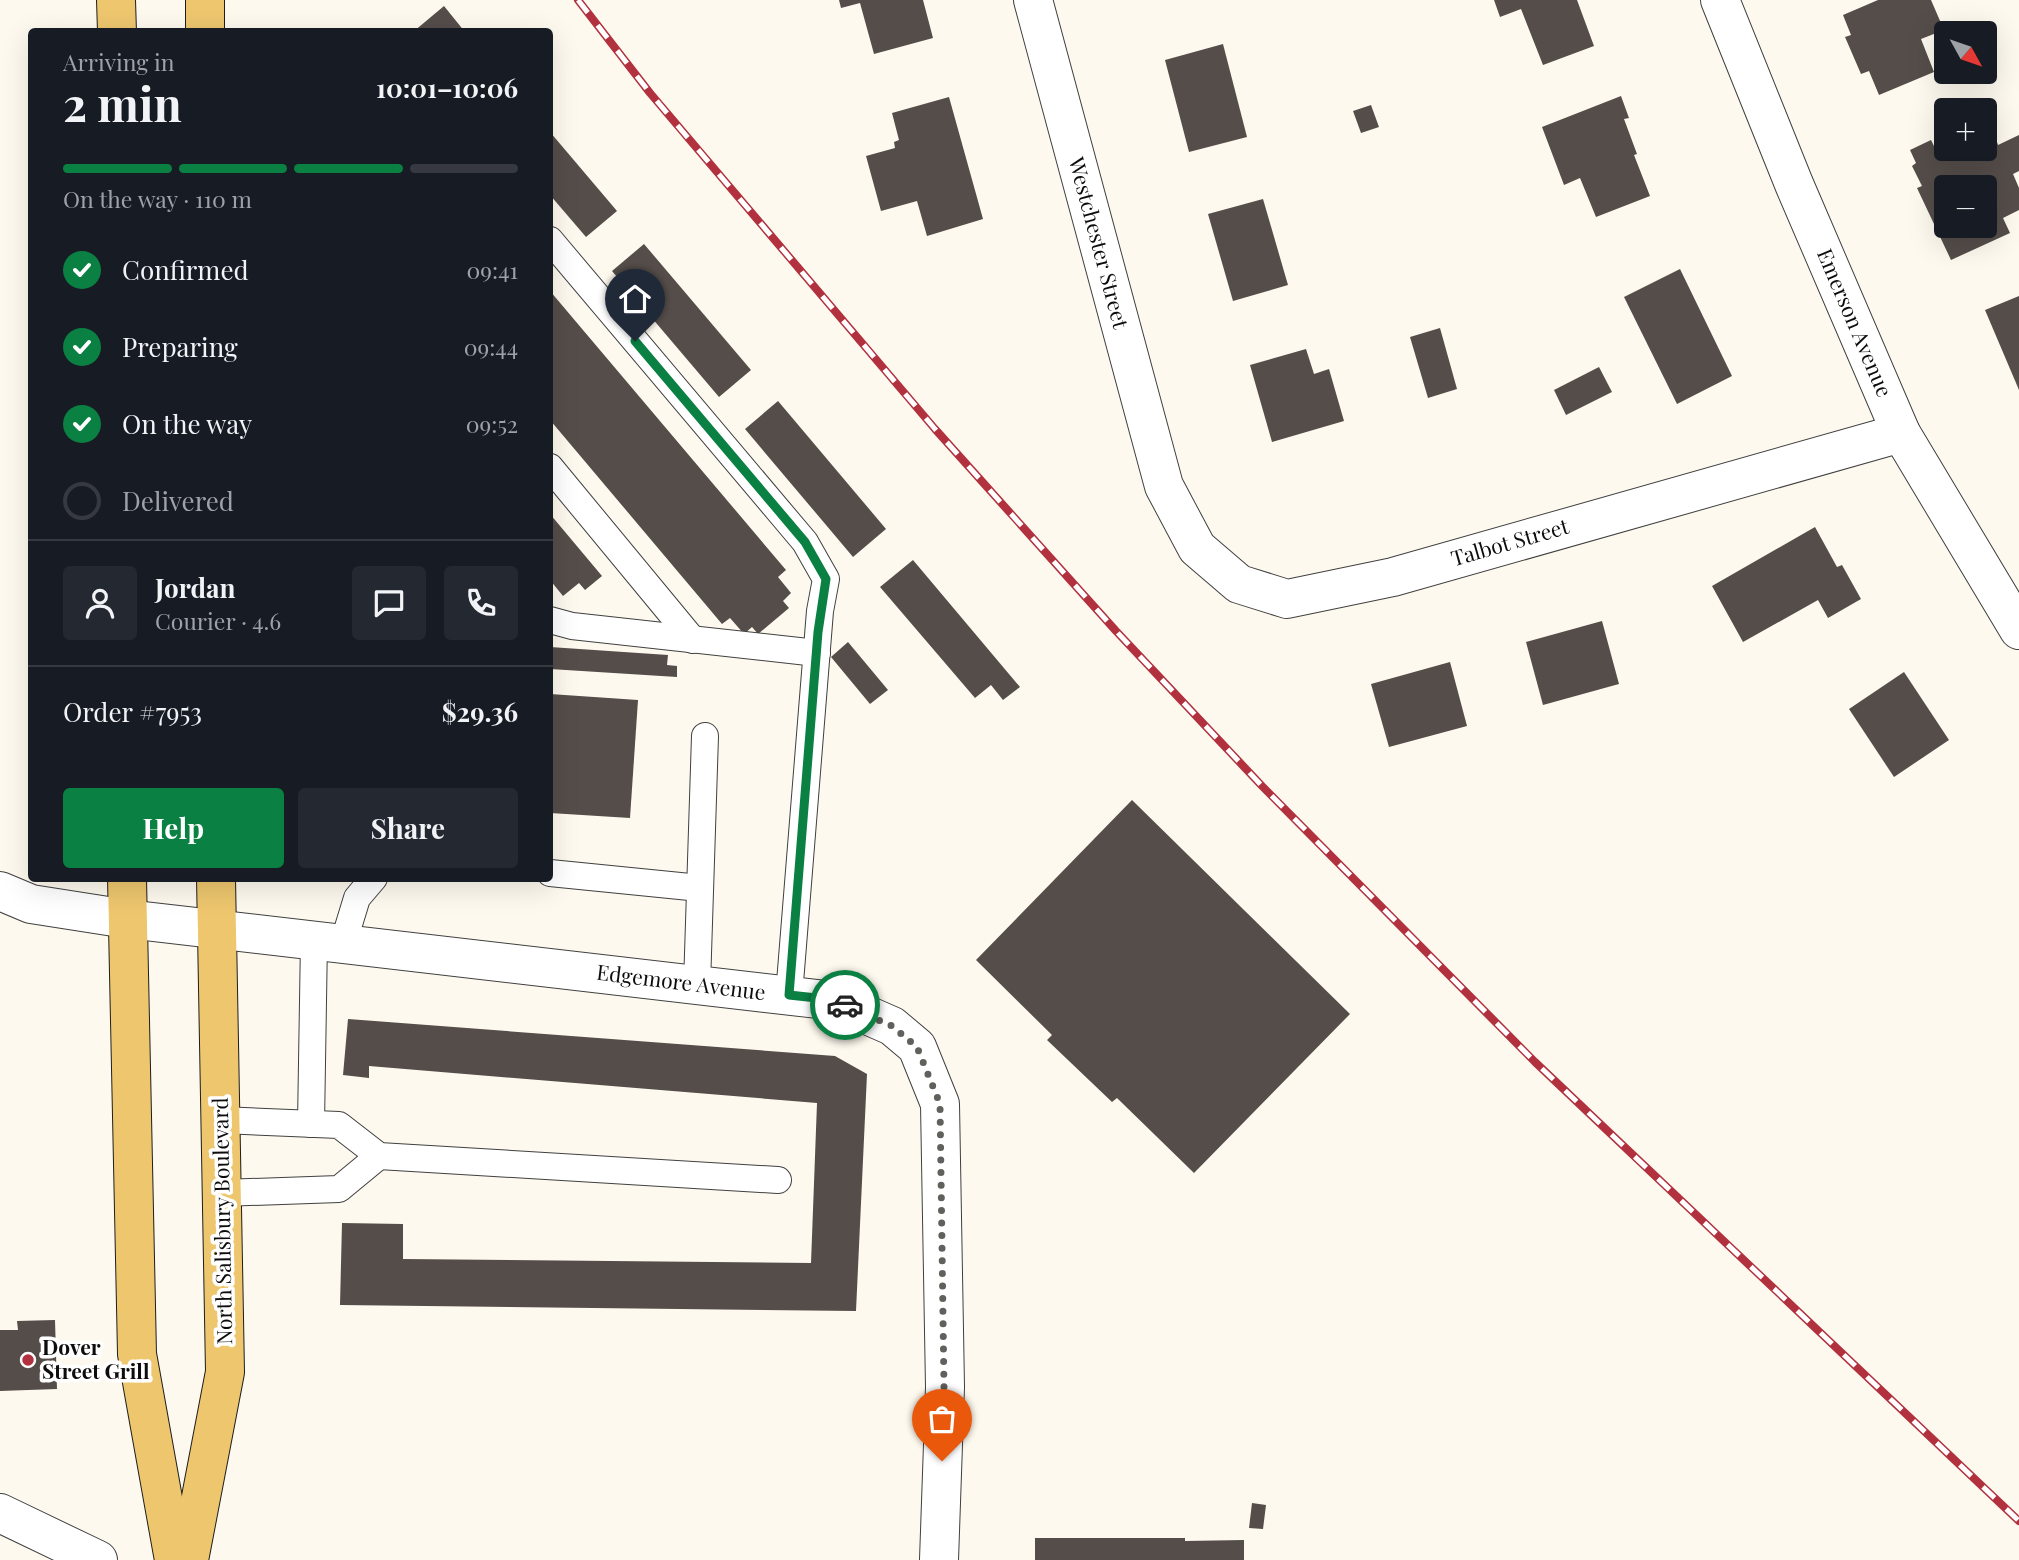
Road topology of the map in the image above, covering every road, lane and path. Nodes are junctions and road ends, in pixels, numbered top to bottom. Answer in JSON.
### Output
{"nodes":[{"id":1,"x":116,"y":0,"type":"edge"},
{"id":2,"x":205,"y":0,"type":"edge"},
{"id":3,"x":1033,"y":0,"type":"edge"},
{"id":4,"x":1720,"y":0,"type":"edge"},
{"id":5,"x":117,"y":28,"type":"edge"},
{"id":6,"x":205,"y":28,"type":"edge"},
{"id":7,"x":553,"y":244,"type":"edge"},
{"id":8,"x":1901,"y":433,"type":"junction"},
{"id":9,"x":553,"y":471,"type":"edge"},
{"id":10,"x":1164,"y":486,"type":"joint"},
{"id":11,"x":553,"y":621,"type":"edge"},
{"id":12,"x":2019,"y":630,"type":"edge"},
{"id":13,"x":693,"y":640,"type":"junction"},
{"id":14,"x":817,"y":653,"type":"junction"},
{"id":15,"x":705,"y":736,"type":"dead end"},
{"id":16,"x":553,"y":873,"type":"edge"},
{"id":17,"x":127,"y":882,"type":"edge"},
{"id":18,"x":216,"y":882,"type":"edge"},
{"id":19,"x":371,"y":882,"type":"edge"},
{"id":20,"x":700,"y":888,"type":"junction"},
{"id":21,"x":0,"y":891,"type":"edge"},
{"id":22,"x":127,"y":919,"type":"junction"},
{"id":23,"x":217,"y":929,"type":"junction"},
{"id":24,"x":328,"y":942,"type":"junction"},
{"id":25,"x":697,"y":985,"type":"junction"},
{"id":26,"x":789,"y":995,"type":"junction"},
{"id":27,"x":221,"y":1120,"type":"junction"},
{"id":28,"x":311,"y":1124,"type":"junction"},
{"id":29,"x":379,"y":1156,"type":"junction"},
{"id":30,"x":778,"y":1180,"type":"dead end"},
{"id":31,"x":222,"y":1193,"type":"junction"},
{"id":32,"x":0,"y":1513,"type":"edge"},
{"id":33,"x":99,"y":1560,"type":"edge"},
{"id":34,"x":174,"y":1560,"type":"edge"},
{"id":35,"x":189,"y":1560,"type":"edge"},
{"id":36,"x":939,"y":1560,"type":"edge"}],
"edges":[{"from":1,"to":5,"type":"main road"},
{"from":2,"to":6,"type":"main road"},
{"from":3,"to":10,"type":"street","name":"Westchester Street"},
{"from":4,"to":8,"type":"street","name":"Emerson Avenue"},
{"from":7,"to":14,"type":"lane"},
{"from":8,"to":10,"type":"street","name":"Talbot Street"},
{"from":8,"to":12,"type":"street","name":"Emerson Avenue"},
{"from":9,"to":13,"type":"lane"},
{"from":11,"to":13,"type":"lane"},
{"from":13,"to":14,"type":"lane"},
{"from":14,"to":26,"type":"lane"},
{"from":15,"to":20,"type":"lane"},
{"from":16,"to":20,"type":"lane"},
{"from":17,"to":22,"type":"main road"},
{"from":18,"to":23,"type":"main road","name":"North Salisbury Boulevard"},
{"from":19,"to":24,"type":"lane"},
{"from":20,"to":25,"type":"lane"},
{"from":21,"to":22,"type":"street","name":"Edgemore Avenue"},
{"from":22,"to":23,"type":"street","name":"Edgemore Avenue"},
{"from":22,"to":34,"type":"main road"},
{"from":23,"to":24,"type":"street","name":"Edgemore Avenue"},
{"from":23,"to":27,"type":"main road","name":"North Salisbury Boulevard"},
{"from":24,"to":25,"type":"street","name":"Edgemore Avenue"},
{"from":24,"to":28,"type":"lane"},
{"from":25,"to":26,"type":"street","name":"Edgemore Avenue"},
{"from":26,"to":36,"type":"street","name":"Edgemore Avenue"},
{"from":27,"to":28,"type":"lane"},
{"from":27,"to":31,"type":"main road","name":"North Salisbury Boulevard"},
{"from":28,"to":29,"type":"lane"},
{"from":29,"to":30,"type":"lane"},
{"from":29,"to":31,"type":"lane"},
{"from":31,"to":35,"type":"main road","name":"North Salisbury Boulevard"},
{"from":32,"to":33,"type":"street"}]}
